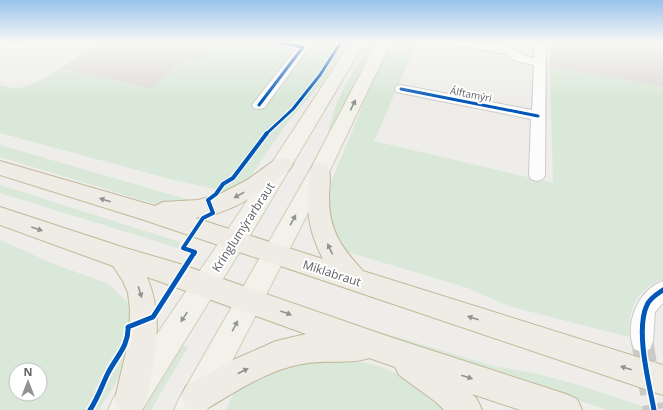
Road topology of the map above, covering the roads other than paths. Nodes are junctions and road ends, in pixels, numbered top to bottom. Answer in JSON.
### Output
{"nodes":[{"id":1,"x":292,"y":61,"type":"edge"},
{"id":2,"x":346,"y":61,"type":"edge"},
{"id":3,"x":374,"y":61,"type":"edge"},
{"id":4,"x":531,"y":61,"type":"edge"},
{"id":5,"x":540,"y":63,"type":"joint"},
{"id":6,"x":401,"y":88,"type":"dead end"},
{"id":7,"x":259,"y":105,"type":"dead end"},
{"id":8,"x":538,"y":116,"type":"junction"},
{"id":9,"x":282,"y":164,"type":"junction"},
{"id":10,"x":0,"y":168,"type":"edge"},
{"id":11,"x":320,"y":170,"type":"junction"},
{"id":12,"x":537,"y":175,"type":"dead end"},
{"id":13,"x":143,"y":211,"type":"junction"},
{"id":14,"x":0,"y":216,"type":"edge"},
{"id":15,"x":234,"y":242,"type":"junction"},
{"id":16,"x":274,"y":254,"type":"junction"},
{"id":17,"x":122,"y":258,"type":"junction"},
{"id":18,"x":354,"y":280,"type":"junction"},
{"id":19,"x":206,"y":285,"type":"junction"},
{"id":20,"x":663,"y":290,"type":"edge"},
{"id":21,"x":250,"y":300,"type":"junction"},
{"id":22,"x":642,"y":341,"type":"tunnel mouth"},
{"id":23,"x":384,"y":349,"type":"junction"},
{"id":24,"x":663,"y":380,"type":"edge"},
{"id":25,"x":194,"y":404,"type":"edge"},
{"id":26,"x":127,"y":406,"type":"edge"},
{"id":27,"x":466,"y":410,"type":"edge"},
{"id":28,"x":566,"y":410,"type":"edge"}],
"edges":[{"from":1,"to":7,"type":"street"},
{"from":2,"to":9,"type":"main road","name":"Kringlumýrarbraut"},
{"from":11,"to":3,"type":"main road","one_way":true},
{"from":4,"to":5,"type":"street"},
{"from":5,"to":8,"type":"street"},
{"from":6,"to":8,"type":"street","name":"Álftamýri"},
{"from":8,"to":12,"type":"street"},
{"from":9,"to":13,"type":"highway","one_way":true},
{"from":9,"to":15,"type":"main road","name":"Kringlumýrarbraut"},
{"from":13,"to":10,"type":"highway","name":"Miklabraut","one_way":true},
{"from":16,"to":11,"type":"main road","one_way":true},
{"from":18,"to":11,"type":"highway","one_way":true},
{"from":13,"to":15,"type":"highway","name":"Miklabraut"},
{"from":14,"to":17,"type":"highway","one_way":true},
{"from":15,"to":16,"type":"highway","name":"Miklabraut"},
{"from":15,"to":19,"type":"main road","name":"Kringlumýrarbraut"},
{"from":16,"to":18,"type":"highway","name":"Miklabraut"},
{"from":16,"to":21,"type":"main road"},
{"from":17,"to":19,"type":"highway"},
{"from":17,"to":26,"type":"highway","one_way":true},
{"from":24,"to":18,"type":"highway","name":"Miklabraut","one_way":true},
{"from":19,"to":21,"type":"highway"},
{"from":19,"to":26,"type":"main road","name":"Kringlumýrarbraut","one_way":true},
{"from":20,"to":22,"type":"street"},
{"from":21,"to":23,"type":"highway","one_way":true},
{"from":25,"to":21,"type":"main road","one_way":true},
{"from":25,"to":23,"type":"highway","one_way":true},
{"from":23,"to":27,"type":"highway"},
{"from":23,"to":28,"type":"highway","one_way":true}]}
